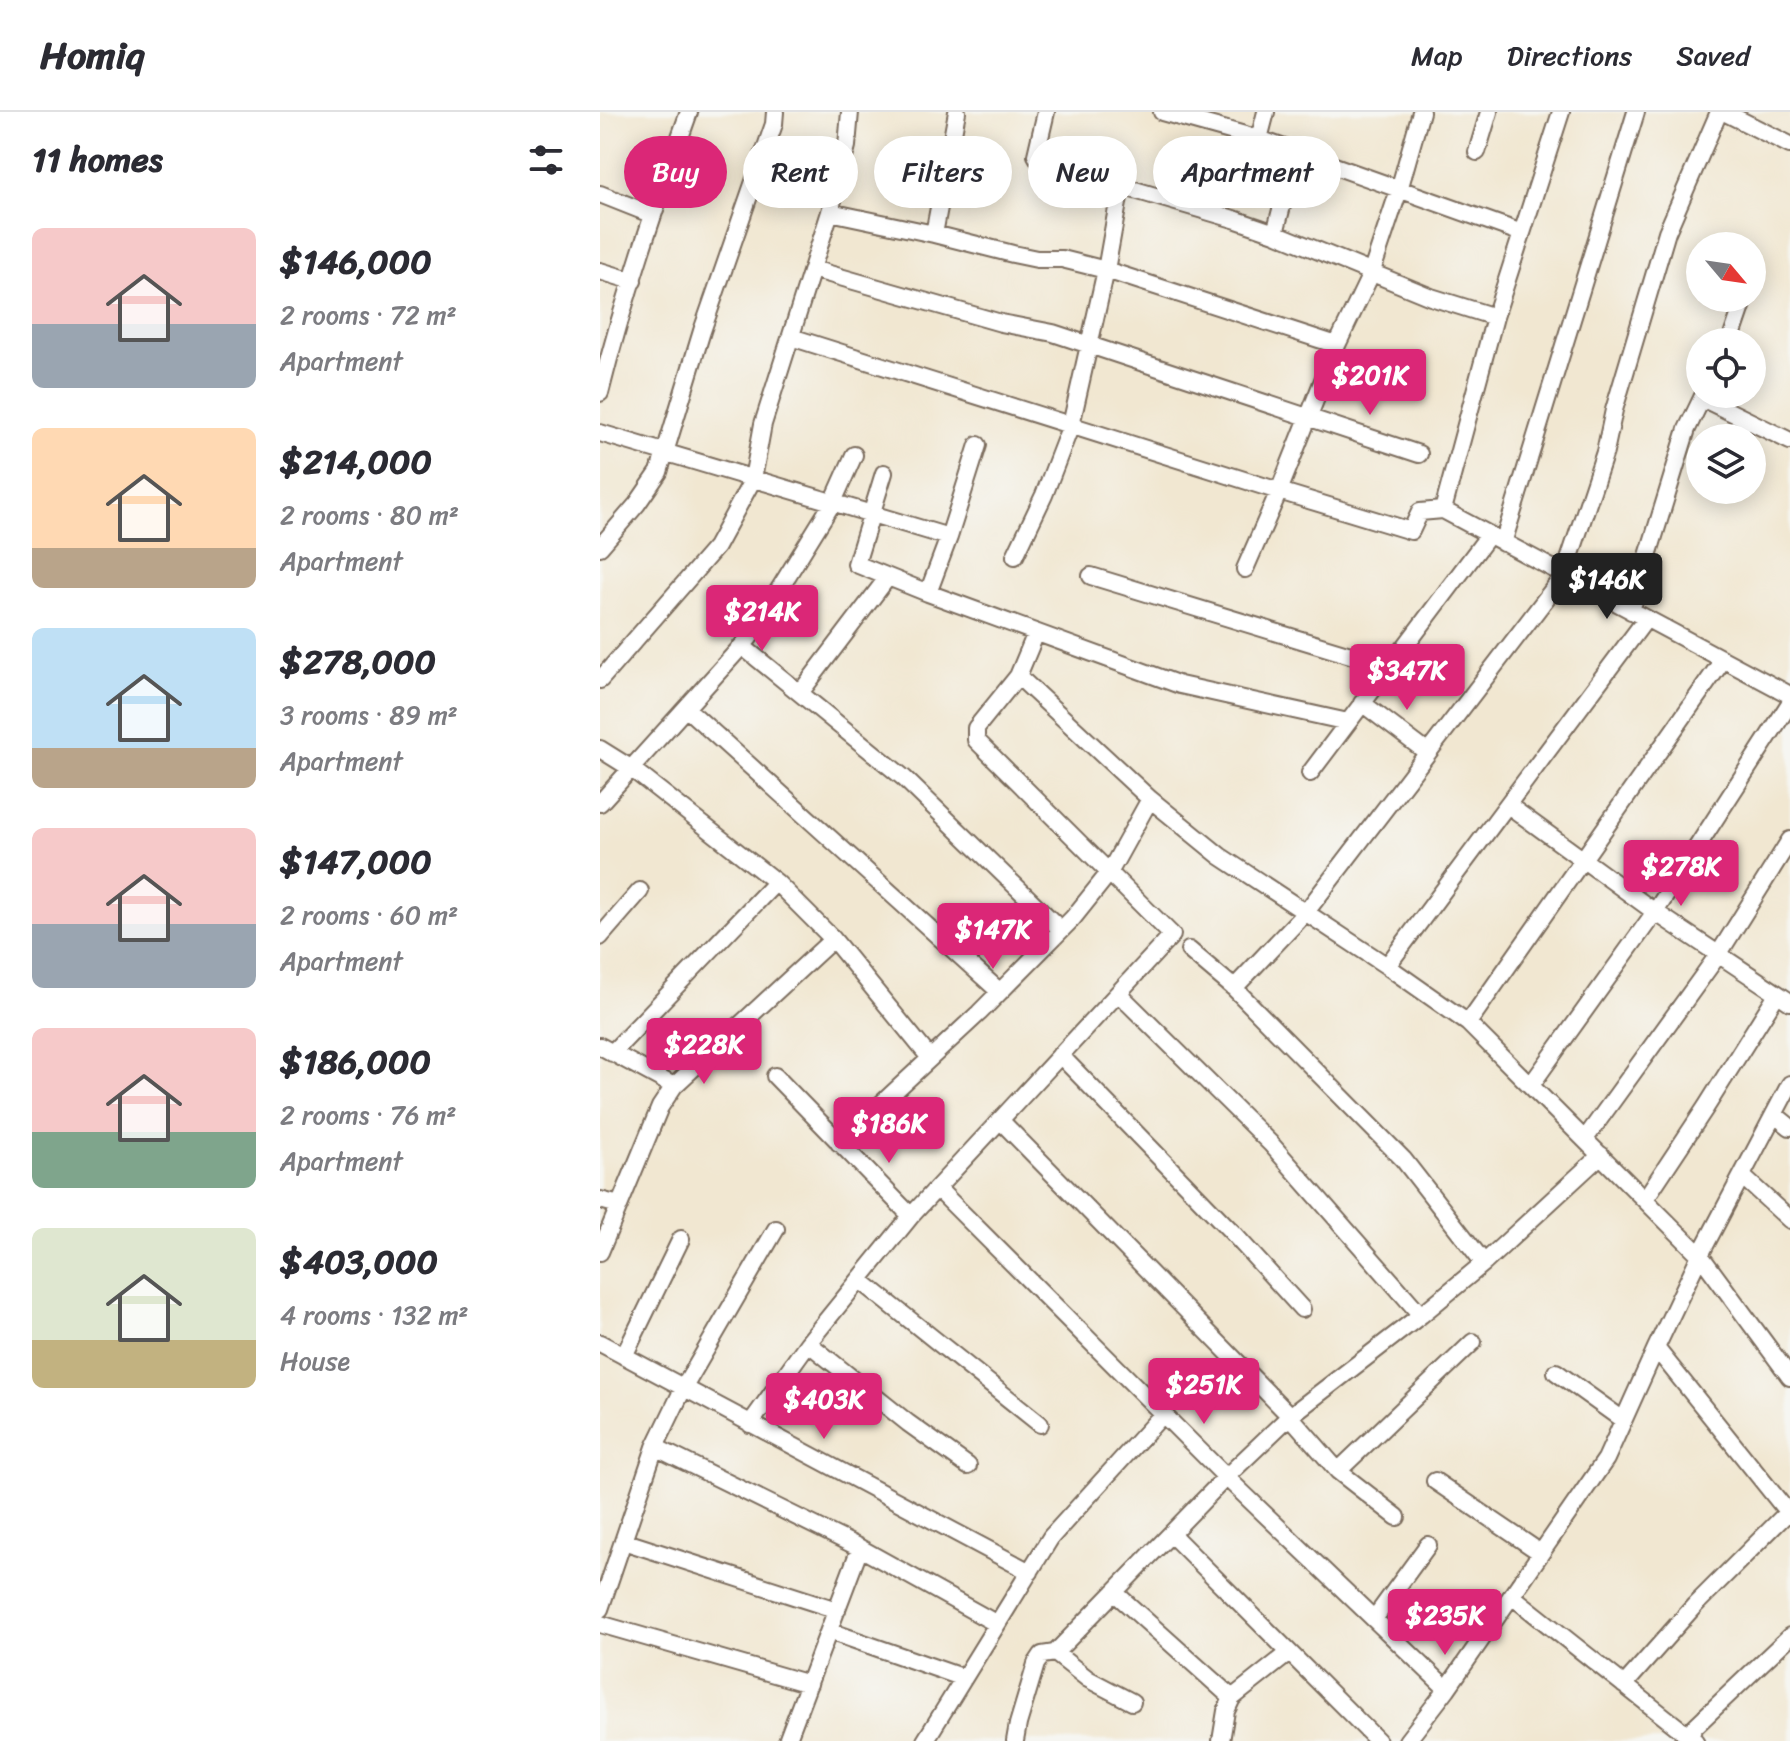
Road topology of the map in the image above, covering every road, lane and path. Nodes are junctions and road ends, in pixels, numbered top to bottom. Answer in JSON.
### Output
{"nodes":[{"id":1,"x":689,"y":112,"type":"edge"},
{"id":2,"x":775,"y":112,"type":"edge"},
{"id":3,"x":850,"y":112,"type":"edge"},
{"id":4,"x":957,"y":112,"type":"edge"},
{"id":5,"x":1046,"y":112,"type":"edge"},
{"id":6,"x":1162,"y":112,"type":"edge"},
{"id":7,"x":1266,"y":112,"type":"edge"},
{"id":8,"x":1421,"y":112,"type":"edge"},
{"id":9,"x":1489,"y":112,"type":"edge"},
{"id":10,"x":1561,"y":112,"type":"edge"},
{"id":11,"x":1636,"y":112,"type":"edge"},
{"id":12,"x":1722,"y":112,"type":"edge"},
{"id":13,"x":1040,"y":136,"type":"edge"},
{"id":14,"x":1248,"y":136,"type":"edge"},
{"id":15,"x":1260,"y":136,"type":"edge"},
{"id":16,"x":1790,"y":145,"type":"edge"},
{"id":17,"x":1477,"y":152,"type":"dead end"},
{"id":18,"x":1341,"y":169,"type":"edge"},
{"id":19,"x":1399,"y":190,"type":"junction"},
{"id":20,"x":1137,"y":191,"type":"edge"},
{"id":21,"x":600,"y":194,"type":"edge"},
{"id":22,"x":1117,"y":208,"type":"edge"},
{"id":23,"x":1281,"y":208,"type":"edge"},
{"id":24,"x":830,"y":212,"type":"junction"},
{"id":25,"x":653,"y":215,"type":"junction"},
{"id":26,"x":1275,"y":233,"type":"junction"},
{"id":27,"x":1522,"y":233,"type":"junction"},
{"id":28,"x":934,"y":234,"type":"junction"},
{"id":29,"x":812,"y":269,"type":"junction"},
{"id":30,"x":1106,"y":270,"type":"junction"},
{"id":31,"x":600,"y":271,"type":"edge"},
{"id":32,"x":1371,"y":274,"type":"junction"},
{"id":33,"x":633,"y":281,"type":"junction"},
{"id":34,"x":1495,"y":317,"type":"junction"},
{"id":35,"x":791,"y":337,"type":"junction"},
{"id":36,"x":1089,"y":345,"type":"junction"},
{"id":37,"x":1337,"y":345,"type":"junction"},
{"id":38,"x":604,"y":356,"type":"edge"},
{"id":39,"x":600,"y":393,"type":"edge"},
{"id":40,"x":1697,"y":408,"type":"edge"},
{"id":41,"x":1726,"y":408,"type":"edge"},
{"id":42,"x":1308,"y":417,"type":"junction"},
{"id":43,"x":1071,"y":425,"type":"junction"},
{"id":44,"x":600,"y":433,"type":"edge"},
{"id":45,"x":1790,"y":441,"type":"edge"},
{"id":46,"x":978,"y":445,"type":"dead end"},
{"id":47,"x":666,"y":453,"type":"junction"},
{"id":48,"x":1419,"y":454,"type":"dead end"},
{"id":49,"x":854,"y":455,"type":"dead end"},
{"id":50,"x":884,"y":473,"type":"dead end"},
{"id":51,"x":753,"y":479,"type":"junction"},
{"id":52,"x":1279,"y":491,"type":"junction"},
{"id":53,"x":833,"y":502,"type":"junction"},
{"id":54,"x":1443,"y":510,"type":"junction"},
{"id":55,"x":872,"y":514,"type":"junction"},
{"id":56,"x":949,"y":537,"type":"junction"},
{"id":57,"x":1496,"y":539,"type":"junction"},
{"id":58,"x":600,"y":547,"type":"edge"},
{"id":59,"x":1015,"y":556,"type":"dead end"},
{"id":60,"x":1245,"y":569,"type":"dead end"},
{"id":61,"x":1564,"y":575,"type":"junction"},
{"id":62,"x":1091,"y":576,"type":"dead end"},
{"id":63,"x":888,"y":577,"type":"junction"},
{"id":64,"x":928,"y":593,"type":"junction"},
{"id":65,"x":1631,"y":611,"type":"junction"},
{"id":66,"x":1646,"y":619,"type":"junction"},
{"id":67,"x":1036,"y":633,"type":"junction"},
{"id":68,"x":742,"y":646,"type":"junction"},
{"id":69,"x":1723,"y":660,"type":"junction"},
{"id":70,"x":1390,"y":667,"type":"junction"},
{"id":71,"x":1018,"y":676,"type":"junction"},
{"id":72,"x":600,"y":680,"type":"edge"},
{"id":73,"x":800,"y":693,"type":"junction"},
{"id":74,"x":1790,"y":695,"type":"edge"},
{"id":75,"x":1362,"y":703,"type":"junction"},
{"id":76,"x":1790,"y":703,"type":"edge"},
{"id":77,"x":686,"y":708,"type":"junction"},
{"id":78,"x":1348,"y":722,"type":"junction"},
{"id":79,"x":600,"y":749,"type":"edge"},
{"id":80,"x":1428,"y":753,"type":"junction"},
{"id":81,"x":632,"y":769,"type":"junction"},
{"id":82,"x":1310,"y":773,"type":"dead end"},
{"id":83,"x":1150,"y":799,"type":"junction"},
{"id":84,"x":600,"y":803,"type":"edge"},
{"id":85,"x":1508,"y":805,"type":"junction"},
{"id":86,"x":1790,"y":840,"type":"edge"},
{"id":87,"x":1583,"y":859,"type":"junction"},
{"id":88,"x":1109,"y":873,"type":"junction"},
{"id":89,"x":776,"y":882,"type":"junction"},
{"id":90,"x":640,"y":891,"type":"dead end"},
{"id":91,"x":1306,"y":912,"type":"junction"},
{"id":92,"x":1655,"y":912,"type":"junction"},
{"id":93,"x":1061,"y":930,"type":"junction"},
{"id":94,"x":600,"y":937,"type":"edge"},
{"id":95,"x":833,"y":939,"type":"junction"},
{"id":96,"x":1189,"y":950,"type":"dead end"},
{"id":97,"x":1718,"y":955,"type":"junction"},
{"id":98,"x":1387,"y":966,"type":"junction"},
{"id":99,"x":1234,"y":988,"type":"junction"},
{"id":100,"x":1000,"y":992,"type":"junction"},
{"id":101,"x":1118,"y":993,"type":"junction"},
{"id":102,"x":1783,"y":998,"type":"edge"},
{"id":103,"x":1468,"y":1023,"type":"junction"},
{"id":104,"x":606,"y":1049,"type":"edge"},
{"id":105,"x":1060,"y":1055,"type":"junction"},
{"id":106,"x":930,"y":1058,"type":"junction"},
{"id":107,"x":775,"y":1076,"type":"dead end"},
{"id":108,"x":1790,"y":1084,"type":"edge"},
{"id":109,"x":1531,"y":1085,"type":"junction"},
{"id":110,"x":674,"y":1086,"type":"junction"},
{"id":111,"x":1774,"y":1114,"type":"junction"},
{"id":112,"x":1000,"y":1120,"type":"junction"},
{"id":113,"x":1790,"y":1127,"type":"edge"},
{"id":114,"x":1585,"y":1139,"type":"junction"},
{"id":115,"x":839,"y":1143,"type":"junction"},
{"id":116,"x":1601,"y":1155,"type":"junction"},
{"id":117,"x":1742,"y":1176,"type":"junction"},
{"id":118,"x":937,"y":1188,"type":"junction"},
{"id":119,"x":1645,"y":1199,"type":"junction"},
{"id":120,"x":600,"y":1200,"type":"edge"},
{"id":121,"x":619,"y":1205,"type":"junction"},
{"id":122,"x":911,"y":1216,"type":"junction"},
{"id":123,"x":1790,"y":1220,"type":"edge"},
{"id":124,"x":776,"y":1229,"type":"dead end"},
{"id":125,"x":681,"y":1239,"type":"dead end"},
{"id":126,"x":600,"y":1252,"type":"edge"},
{"id":127,"x":1700,"y":1255,"type":"junction"},
{"id":128,"x":1484,"y":1263,"type":"junction"},
{"id":129,"x":860,"y":1280,"type":"junction"},
{"id":130,"x":1302,"y":1309,"type":"dead end"},
{"id":131,"x":1421,"y":1315,"type":"junction"},
{"id":132,"x":1473,"y":1342,"type":"dead end"},
{"id":133,"x":600,"y":1343,"type":"edge"},
{"id":134,"x":808,"y":1343,"type":"junction"},
{"id":135,"x":1656,"y":1348,"type":"junction"},
{"id":136,"x":624,"y":1356,"type":"junction"},
{"id":137,"x":1556,"y":1372,"type":"dead end"},
{"id":138,"x":1790,"y":1377,"type":"edge"},
{"id":139,"x":683,"y":1389,"type":"junction"},
{"id":140,"x":1163,"y":1414,"type":"junction"},
{"id":141,"x":1290,"y":1416,"type":"junction"},
{"id":142,"x":1623,"y":1420,"type":"junction"},
{"id":143,"x":750,"y":1424,"type":"junction"},
{"id":144,"x":1040,"y":1424,"type":"dead end"},
{"id":145,"x":655,"y":1447,"type":"junction"},
{"id":146,"x":968,"y":1466,"type":"dead end"},
{"id":147,"x":1338,"y":1471,"type":"junction"},
{"id":148,"x":1226,"y":1477,"type":"junction"},
{"id":149,"x":1435,"y":1481,"type":"dead end"},
{"id":150,"x":1789,"y":1514,"type":"edge"},
{"id":151,"x":1397,"y":1517,"type":"dead end"},
{"id":152,"x":1171,"y":1534,"type":"junction"},
{"id":153,"x":623,"y":1541,"type":"junction"},
{"id":154,"x":1428,"y":1545,"type":"dead end"},
{"id":155,"x":860,"y":1548,"type":"junction"},
{"id":156,"x":1541,"y":1553,"type":"junction"},
{"id":157,"x":1030,"y":1572,"type":"junction"},
{"id":158,"x":1114,"y":1592,"type":"junction"},
{"id":159,"x":1512,"y":1596,"type":"junction"},
{"id":160,"x":600,"y":1609,"type":"edge"},
{"id":161,"x":837,"y":1610,"type":"junction"},
{"id":162,"x":1374,"y":1619,"type":"junction"},
{"id":163,"x":600,"y":1624,"type":"edge"},
{"id":164,"x":997,"y":1624,"type":"junction"},
{"id":165,"x":829,"y":1631,"type":"junction"},
{"id":166,"x":1790,"y":1637,"type":"edge"},
{"id":167,"x":1055,"y":1653,"type":"junction"},
{"id":168,"x":1289,"y":1653,"type":"junction"},
{"id":169,"x":964,"y":1678,"type":"junction"},
{"id":170,"x":809,"y":1684,"type":"junction"},
{"id":171,"x":1624,"y":1685,"type":"junction"},
{"id":172,"x":1447,"y":1689,"type":"junction"},
{"id":173,"x":1232,"y":1698,"type":"junction"},
{"id":174,"x":1132,"y":1702,"type":"dead end"},
{"id":175,"x":1691,"y":1738,"type":"edge"},
{"id":176,"x":787,"y":1741,"type":"edge"},
{"id":177,"x":925,"y":1741,"type":"edge"},
{"id":178,"x":1015,"y":1741,"type":"edge"},
{"id":179,"x":1221,"y":1741,"type":"edge"},
{"id":180,"x":1378,"y":1741,"type":"edge"},
{"id":181,"x":1407,"y":1741,"type":"edge"}],
"edges":[{"from":1,"to":25,"type":"street"},
{"from":2,"to":47,"type":"street"},
{"from":3,"to":24,"type":"street"},
{"from":4,"to":28,"type":"street"},
{"from":5,"to":13,"type":"street"},
{"from":6,"to":14,"type":"street"},
{"from":7,"to":15,"type":"street"},
{"from":8,"to":19,"type":"street"},
{"from":9,"to":17,"type":"street"},
{"from":10,"to":27,"type":"street"},
{"from":11,"to":57,"type":"street"},
{"from":12,"to":16,"type":"street"},
{"from":12,"to":61,"type":"street"},
{"from":18,"to":19,"type":"street"},
{"from":19,"to":27,"type":"street"},
{"from":19,"to":32,"type":"street"},
{"from":20,"to":26,"type":"street"},
{"from":21,"to":25,"type":"street"},
{"from":22,"to":30,"type":"street"},
{"from":23,"to":26,"type":"street"},
{"from":24,"to":28,"type":"street"},
{"from":24,"to":29,"type":"street"},
{"from":25,"to":33,"type":"street"},
{"from":26,"to":32,"type":"street"},
{"from":27,"to":34,"type":"street"},
{"from":28,"to":30,"type":"street"},
{"from":29,"to":35,"type":"street"},
{"from":29,"to":36,"type":"street"},
{"from":30,"to":36,"type":"street"},
{"from":30,"to":37,"type":"street"},
{"from":31,"to":33,"type":"street"},
{"from":32,"to":34,"type":"street"},
{"from":32,"to":37,"type":"street"},
{"from":33,"to":38,"type":"street"},
{"from":34,"to":54,"type":"street"},
{"from":35,"to":43,"type":"street"},
{"from":35,"to":51,"type":"street"},
{"from":36,"to":42,"type":"street"},
{"from":36,"to":43,"type":"street"},
{"from":37,"to":42,"type":"street"},
{"from":38,"to":39,"type":"street"},
{"from":40,"to":65,"type":"street"},
{"from":41,"to":45,"type":"street"},
{"from":42,"to":48,"type":"street"},
{"from":42,"to":52,"type":"street"},
{"from":43,"to":52,"type":"street"},
{"from":43,"to":59,"type":"street"},
{"from":44,"to":47,"type":"street"},
{"from":46,"to":56,"type":"street"},
{"from":47,"to":51,"type":"street"},
{"from":47,"to":58,"type":"street"},
{"from":49,"to":53,"type":"street"},
{"from":50,"to":55,"type":"street"},
{"from":51,"to":53,"type":"street"},
{"from":51,"to":72,"type":"street"},
{"from":52,"to":54,"type":"street"},
{"from":52,"to":60,"type":"street"},
{"from":53,"to":55,"type":"street"},
{"from":53,"to":68,"type":"street"},
{"from":54,"to":57,"type":"street"},
{"from":55,"to":56,"type":"street"},
{"from":55,"to":63,"type":"street"},
{"from":56,"to":64,"type":"street"},
{"from":57,"to":61,"type":"street"},
{"from":57,"to":70,"type":"street"},
{"from":61,"to":65,"type":"street"},
{"from":61,"to":80,"type":"street"},
{"from":62,"to":70,"type":"street"},
{"from":63,"to":64,"type":"street"},
{"from":63,"to":73,"type":"street"},
{"from":64,"to":67,"type":"street"},
{"from":65,"to":66,"type":"street"},
{"from":66,"to":69,"type":"street"},
{"from":66,"to":85,"type":"street"},
{"from":67,"to":71,"type":"street"},
{"from":67,"to":78,"type":"street"},
{"from":68,"to":73,"type":"street"},
{"from":68,"to":77,"type":"street"},
{"from":69,"to":74,"type":"street"},
{"from":69,"to":87,"type":"street"},
{"from":70,"to":75,"type":"street"},
{"from":71,"to":83,"type":"street"},
{"from":71,"to":88,"type":"street"},
{"from":73,"to":93,"type":"street"},
{"from":75,"to":78,"type":"street"},
{"from":75,"to":80,"type":"street"},
{"from":76,"to":92,"type":"street"},
{"from":77,"to":81,"type":"street"},
{"from":77,"to":100,"type":"street"},
{"from":78,"to":82,"type":"street"},
{"from":79,"to":81,"type":"street"},
{"from":80,"to":91,"type":"street"},
{"from":81,"to":84,"type":"street"},
{"from":81,"to":89,"type":"street"},
{"from":83,"to":88,"type":"street"},
{"from":83,"to":91,"type":"street"},
{"from":85,"to":87,"type":"street"},
{"from":85,"to":98,"type":"street"},
{"from":86,"to":97,"type":"street"},
{"from":87,"to":92,"type":"street"},
{"from":87,"to":103,"type":"street"},
{"from":88,"to":93,"type":"street"},
{"from":88,"to":101,"type":"street"},
{"from":89,"to":95,"type":"street"},
{"from":89,"to":104,"type":"street"},
{"from":90,"to":94,"type":"street"},
{"from":91,"to":98,"type":"street"},
{"from":91,"to":99,"type":"street"},
{"from":92,"to":97,"type":"street"},
{"from":92,"to":109,"type":"street"},
{"from":93,"to":100,"type":"street"},
{"from":95,"to":106,"type":"street"},
{"from":95,"to":110,"type":"street"},
{"from":96,"to":99,"type":"street"},
{"from":97,"to":102,"type":"street"},
{"from":97,"to":114,"type":"street"},
{"from":98,"to":103,"type":"street"},
{"from":99,"to":128,"type":"street"},
{"from":100,"to":106,"type":"street"},
{"from":101,"to":105,"type":"street"},
{"from":101,"to":131,"type":"street"},
{"from":102,"to":119,"type":"street"},
{"from":103,"to":109,"type":"street"},
{"from":104,"to":110,"type":"street"},
{"from":105,"to":112,"type":"street"},
{"from":105,"to":130,"type":"street"},
{"from":106,"to":115,"type":"street"},
{"from":107,"to":115,"type":"street"},
{"from":108,"to":111,"type":"street"},
{"from":109,"to":114,"type":"street"},
{"from":110,"to":121,"type":"street"},
{"from":111,"to":113,"type":"street"},
{"from":111,"to":117,"type":"street"},
{"from":112,"to":118,"type":"street"},
{"from":112,"to":141,"type":"street"},
{"from":114,"to":116,"type":"street"},
{"from":115,"to":122,"type":"street"},
{"from":116,"to":119,"type":"street"},
{"from":116,"to":128,"type":"street"},
{"from":117,"to":123,"type":"street"},
{"from":117,"to":127,"type":"street"},
{"from":118,"to":122,"type":"street"},
{"from":118,"to":140,"type":"street"},
{"from":119,"to":127,"type":"street"},
{"from":120,"to":121,"type":"street"},
{"from":121,"to":126,"type":"street"},
{"from":122,"to":129,"type":"street"},
{"from":124,"to":139,"type":"street"},
{"from":125,"to":136,"type":"street"},
{"from":127,"to":135,"type":"street"},
{"from":127,"to":138,"type":"street"},
{"from":128,"to":131,"type":"street"},
{"from":129,"to":134,"type":"street"},
{"from":129,"to":144,"type":"street"},
{"from":131,"to":141,"type":"street"},
{"from":132,"to":147,"type":"street"},
{"from":133,"to":136,"type":"street"},
{"from":134,"to":143,"type":"street"},
{"from":134,"to":146,"type":"street"},
{"from":135,"to":142,"type":"street"},
{"from":135,"to":150,"type":"street"},
{"from":136,"to":139,"type":"street"},
{"from":137,"to":142,"type":"street"},
{"from":139,"to":143,"type":"street"},
{"from":139,"to":145,"type":"street"},
{"from":140,"to":148,"type":"street"},
{"from":140,"to":157,"type":"street"},
{"from":141,"to":147,"type":"street"},
{"from":141,"to":148,"type":"street"},
{"from":142,"to":156,"type":"street"},
{"from":143,"to":157,"type":"street"},
{"from":145,"to":153,"type":"street"},
{"from":145,"to":155,"type":"street"},
{"from":147,"to":151,"type":"street"},
{"from":148,"to":152,"type":"street"},
{"from":148,"to":162,"type":"street"},
{"from":149,"to":156,"type":"street"},
{"from":150,"to":171,"type":"street"},
{"from":152,"to":158,"type":"street"},
{"from":152,"to":168,"type":"street"},
{"from":153,"to":160,"type":"street"},
{"from":153,"to":161,"type":"street"},
{"from":154,"to":162,"type":"street"},
{"from":155,"to":161,"type":"street"},
{"from":155,"to":164,"type":"street"},
{"from":156,"to":159,"type":"street"},
{"from":157,"to":164,"type":"street"},
{"from":158,"to":167,"type":"street"},
{"from":158,"to":173,"type":"street"},
{"from":159,"to":171,"type":"street"},
{"from":159,"to":172,"type":"street"},
{"from":161,"to":165,"type":"street"},
{"from":162,"to":172,"type":"street"},
{"from":163,"to":170,"type":"street"},
{"from":164,"to":169,"type":"street"},
{"from":165,"to":169,"type":"street"},
{"from":165,"to":170,"type":"street"},
{"from":166,"to":175,"type":"street"},
{"from":167,"to":174,"type":"street"},
{"from":167,"to":178,"type":"street"},
{"from":168,"to":173,"type":"street"},
{"from":168,"to":180,"type":"street"},
{"from":169,"to":177,"type":"street"},
{"from":170,"to":176,"type":"street"},
{"from":171,"to":175,"type":"street"},
{"from":172,"to":181,"type":"street"},
{"from":173,"to":179,"type":"street"}]}
